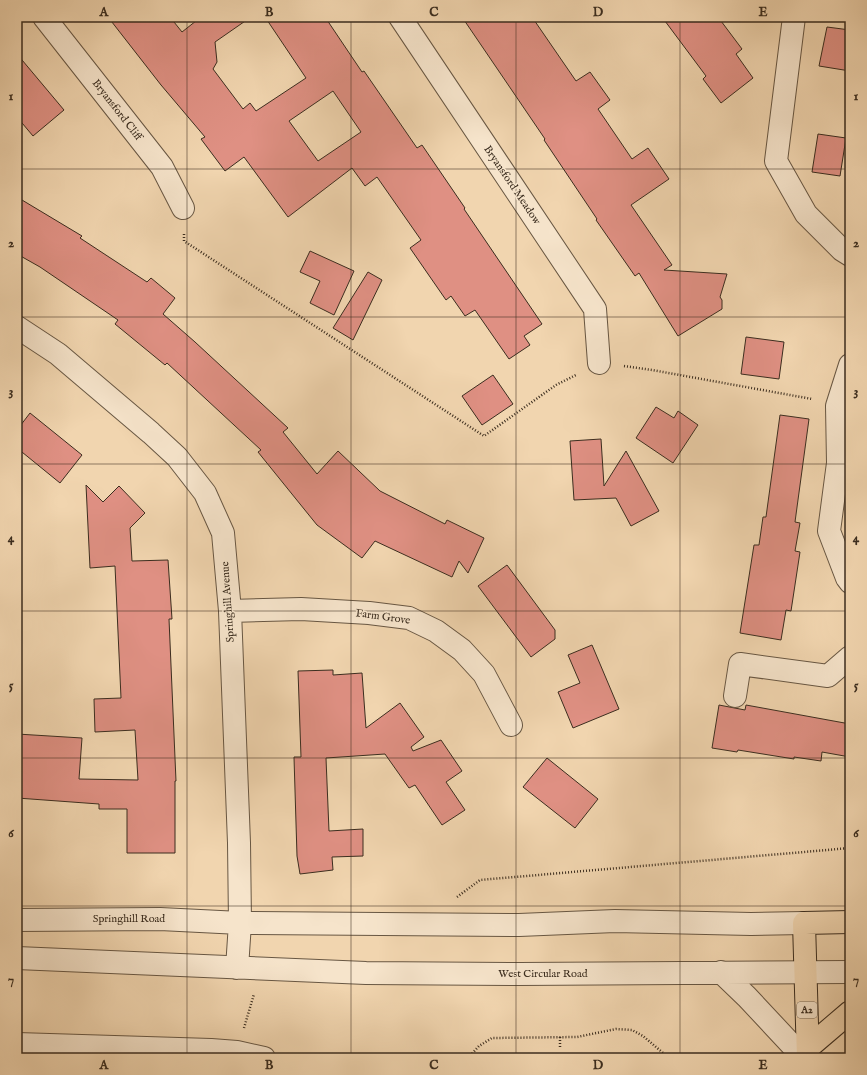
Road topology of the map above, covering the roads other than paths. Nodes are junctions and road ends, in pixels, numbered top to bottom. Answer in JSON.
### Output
{"nodes":[{"id":1,"x":44,"y":17,"type":"edge"},
{"id":2,"x":400,"y":17,"type":"edge"},
{"id":3,"x":794,"y":17,"type":"edge"},
{"id":4,"x":183,"y":208,"type":"road end"},
{"id":5,"x":850,"y":255,"type":"edge"},
{"id":6,"x":17,"y":327,"type":"edge"},
{"id":7,"x":599,"y":363,"type":"road end"},
{"id":8,"x":850,"y":365,"type":"edge"},
{"id":9,"x":850,"y":582,"type":"edge"},
{"id":10,"x":230,"y":611,"type":"junction"},
{"id":11,"x":850,"y":657,"type":"edge"},
{"id":12,"x":735,"y":696,"type":"dead end"},
{"id":13,"x":511,"y":724,"type":"dead end"},
{"id":14,"x":17,"y":920,"type":"edge"},
{"id":15,"x":850,"y":922,"type":"edge"},
{"id":16,"x":240,"y":923,"type":"junction"},
{"id":17,"x":804,"y":923,"type":"junction"},
{"id":18,"x":17,"y":958,"type":"edge"},
{"id":19,"x":237,"y":968,"type":"junction"},
{"id":20,"x":721,"y":972,"type":"junction"},
{"id":21,"x":805,"y":972,"type":"junction"},
{"id":22,"x":850,"y":972,"type":"edge"},
{"id":23,"x":850,"y":1012,"type":"edge"},
{"id":24,"x":17,"y":1044,"type":"edge"},
{"id":25,"x":807,"y":1054,"type":"edge"},
{"id":26,"x":264,"y":1058,"type":"edge"}],
"edges":[{"from":1,"to":4,"type":"street","name":"Bryansford Cliff"},
{"from":2,"to":7,"type":"street","name":"Bryansford Meadow"},
{"from":3,"to":5,"type":"street"},
{"from":6,"to":10,"type":"street","name":"Springhill Avenue"},
{"from":8,"to":9,"type":"street"},
{"from":10,"to":13,"type":"street","name":"Farm Grove"},
{"from":10,"to":16,"type":"street","name":"Springhill Avenue"},
{"from":11,"to":12,"type":"street"},
{"from":14,"to":16,"type":"street","name":"Springhill Road"},
{"from":15,"to":17,"type":"highway"},
{"from":16,"to":17,"type":"street"},
{"from":16,"to":19,"type":"street","name":"Springhill Avenue"},
{"from":17,"to":21,"type":"highway","number":"A2"},
{"from":18,"to":19,"type":"street"},
{"from":19,"to":20,"type":"street","name":"West Circular Road"},
{"from":20,"to":21,"type":"street","name":"West Circular Road"},
{"from":20,"to":25,"type":"street"},
{"from":21,"to":22,"type":"street","name":"West Circular Road"},
{"from":21,"to":25,"type":"highway","number":"A2"},
{"from":23,"to":25,"type":"highway"},
{"from":24,"to":26,"type":"street"}]}
